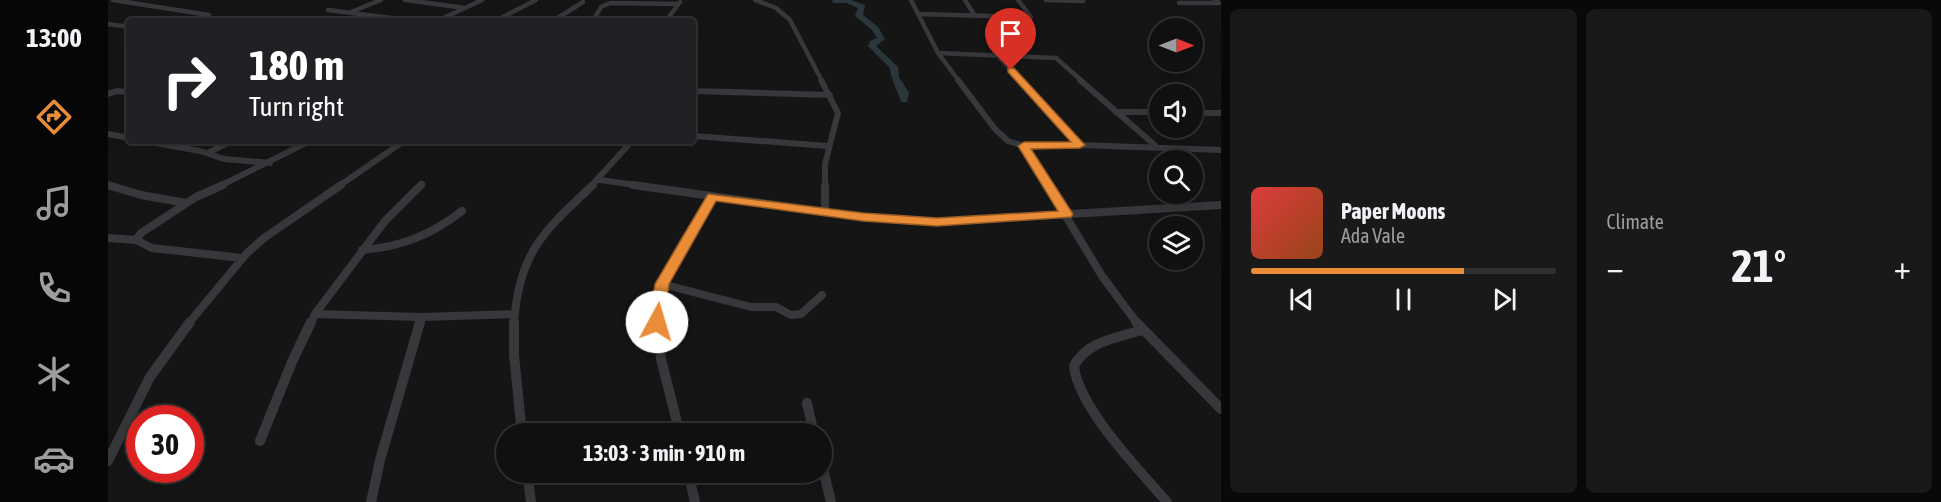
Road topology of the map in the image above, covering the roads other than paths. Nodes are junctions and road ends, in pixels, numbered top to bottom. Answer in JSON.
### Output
{"nodes":[{"id":1,"x":113,"y":0,"type":"edge"},
{"id":2,"x":167,"y":0,"type":"edge"},
{"id":3,"x":381,"y":0,"type":"edge"},
{"id":4,"x":405,"y":0,"type":"edge"},
{"id":5,"x":482,"y":0,"type":"edge"},
{"id":6,"x":536,"y":0,"type":"edge"},
{"id":7,"x":758,"y":0,"type":"edge"},
{"id":8,"x":911,"y":0,"type":"edge"},
{"id":9,"x":965,"y":0,"type":"edge"},
{"id":10,"x":1018,"y":0,"type":"edge"},
{"id":11,"x":1046,"y":0,"type":"edge"},
{"id":12,"x":1215,"y":0,"type":"edge"},
{"id":13,"x":1083,"y":1,"type":"edge"},
{"id":14,"x":108,"y":2,"type":"edge"},
{"id":15,"x":583,"y":2,"type":"dead end"},
{"id":16,"x":1179,"y":3,"type":"dead end"},
{"id":17,"x":678,"y":4,"type":"edge"},
{"id":18,"x":150,"y":6,"type":"junction"},
{"id":19,"x":465,"y":8,"type":"junction"},
{"id":20,"x":645,"y":8,"type":"dead end"},
{"id":21,"x":328,"y":10,"type":"dead end"},
{"id":22,"x":349,"y":13,"type":"junction"},
{"id":23,"x":918,"y":14,"type":"junction"},
{"id":24,"x":975,"y":16,"type":"junction"},
{"id":25,"x":204,"y":18,"type":"edge"},
{"id":26,"x":382,"y":18,"type":"edge"},
{"id":27,"x":443,"y":18,"type":"edge"},
{"id":28,"x":501,"y":18,"type":"edge"},
{"id":29,"x":558,"y":18,"type":"edge"},
{"id":30,"x":594,"y":18,"type":"edge"},
{"id":31,"x":668,"y":18,"type":"edge"},
{"id":32,"x":108,"y":24,"type":"edge"},
{"id":33,"x":126,"y":27,"type":"edge"},
{"id":34,"x":938,"y":53,"type":"junction"},
{"id":35,"x":998,"y":55,"type":"junction"},
{"id":36,"x":696,"y":91,"type":"edge"},
{"id":37,"x":126,"y":92,"type":"edge"},
{"id":38,"x":108,"y":93,"type":"edge"},
{"id":39,"x":830,"y":95,"type":"junction"},
{"id":40,"x":1116,"y":112,"type":"junction"},
{"id":41,"x":1149,"y":112,"type":"edge"},
{"id":42,"x":1203,"y":113,"type":"edge"},
{"id":43,"x":1221,"y":113,"type":"edge"},
{"id":44,"x":108,"y":134,"type":"edge"},
{"id":45,"x":696,"y":136,"type":"edge"},
{"id":46,"x":126,"y":137,"type":"edge"},
{"id":47,"x":161,"y":144,"type":"edge"},
{"id":48,"x":225,"y":144,"type":"edge"},
{"id":49,"x":305,"y":144,"type":"edge"},
{"id":50,"x":400,"y":144,"type":"edge"},
{"id":51,"x":630,"y":144,"type":"edge"},
{"id":52,"x":1080,"y":145,"type":"junction"},
{"id":53,"x":828,"y":146,"type":"junction"},
{"id":54,"x":1024,"y":146,"type":"junction"},
{"id":55,"x":1157,"y":147,"type":"junction"},
{"id":56,"x":1221,"y":150,"type":"edge"},
{"id":57,"x":208,"y":153,"type":"junction"},
{"id":58,"x":270,"y":163,"type":"junction"},
{"id":59,"x":600,"y":180,"type":"junction"},
{"id":60,"x":422,"y":184,"type":"dead end"},
{"id":61,"x":108,"y":185,"type":"edge"},
{"id":62,"x":712,"y":196,"type":"junction"},
{"id":63,"x":186,"y":203,"type":"junction"},
{"id":64,"x":1221,"y":205,"type":"edge"},
{"id":65,"x":462,"y":211,"type":"dead end"},
{"id":66,"x":825,"y":212,"type":"junction"},
{"id":67,"x":1066,"y":214,"type":"junction"},
{"id":68,"x":108,"y":238,"type":"edge"},
{"id":69,"x":136,"y":240,"type":"junction"},
{"id":70,"x":362,"y":250,"type":"junction"},
{"id":71,"x":243,"y":258,"type":"junction"},
{"id":72,"x":662,"y":284,"type":"junction"},
{"id":73,"x":822,"y":294,"type":"dead end"},
{"id":74,"x":315,"y":314,"type":"junction"},
{"id":75,"x":514,"y":314,"type":"junction"},
{"id":76,"x":421,"y":317,"type":"junction"},
{"id":77,"x":1142,"y":330,"type":"junction"},
{"id":78,"x":807,"y":403,"type":"dead end"},
{"id":79,"x":1221,"y":409,"type":"edge"},
{"id":80,"x":521,"y":423,"type":"edge"},
{"id":81,"x":677,"y":423,"type":"edge"},
{"id":82,"x":812,"y":423,"type":"edge"},
{"id":83,"x":260,"y":441,"type":"dead end"},
{"id":84,"x":108,"y":461,"type":"edge"},
{"id":85,"x":528,"y":483,"type":"edge"},
{"id":86,"x":691,"y":483,"type":"edge"},
{"id":87,"x":826,"y":483,"type":"edge"},
{"id":88,"x":370,"y":502,"type":"edge"},
{"id":89,"x":531,"y":502,"type":"edge"},
{"id":90,"x":695,"y":502,"type":"edge"},
{"id":91,"x":831,"y":502,"type":"edge"},
{"id":92,"x":1167,"y":502,"type":"edge"}],
"edges":[{"from":1,"to":14,"type":"street"},
{"from":1,"to":18,"type":"street"},
{"from":2,"to":18,"type":"street"},
{"from":3,"to":22,"type":"street"},
{"from":4,"to":19,"type":"street"},
{"from":5,"to":19,"type":"street"},
{"from":6,"to":28,"type":"street"},
{"from":7,"to":39,"type":"street"},
{"from":8,"to":23,"type":"street"},
{"from":9,"to":24,"type":"street"},
{"from":10,"to":24,"type":"street"},
{"from":11,"to":13,"type":"street"},
{"from":12,"to":16,"type":"street"},
{"from":15,"to":29,"type":"street"},
{"from":17,"to":20,"type":"street"},
{"from":17,"to":30,"type":"street"},
{"from":17,"to":31,"type":"street"},
{"from":18,"to":25,"type":"street"},
{"from":19,"to":27,"type":"street"},
{"from":21,"to":22,"type":"street"},
{"from":22,"to":26,"type":"street"},
{"from":23,"to":24,"type":"street"},
{"from":23,"to":34,"type":"street"},
{"from":32,"to":33,"type":"street"},
{"from":34,"to":35,"type":"street"},
{"from":34,"to":54,"type":"street"},
{"from":35,"to":40,"type":"street"},
{"from":35,"to":52,"type":"street"},
{"from":36,"to":39,"type":"street"},
{"from":37,"to":38,"type":"street"},
{"from":39,"to":53,"type":"street"},
{"from":40,"to":41,"type":"street"},
{"from":40,"to":55,"type":"street"},
{"from":42,"to":43,"type":"street"},
{"from":44,"to":46,"type":"street"},
{"from":45,"to":53,"type":"street"},
{"from":47,"to":57,"type":"street"},
{"from":48,"to":57,"type":"street"},
{"from":49,"to":58,"type":"street"},
{"from":50,"to":71,"type":"street"},
{"from":51,"to":59,"type":"street"},
{"from":52,"to":54,"type":"street"},
{"from":52,"to":55,"type":"street"},
{"from":53,"to":66,"type":"street"},
{"from":54,"to":67,"type":"street"},
{"from":55,"to":56,"type":"street"},
{"from":57,"to":58,"type":"street"},
{"from":58,"to":63,"type":"street"},
{"from":59,"to":62,"type":"street"},
{"from":59,"to":75,"type":"street"},
{"from":60,"to":70,"type":"street"},
{"from":61,"to":63,"type":"street"},
{"from":62,"to":66,"type":"street"},
{"from":62,"to":72,"type":"street"},
{"from":63,"to":69,"type":"street"},
{"from":64,"to":67,"type":"street"},
{"from":65,"to":70,"type":"street"},
{"from":66,"to":67,"type":"street"},
{"from":67,"to":77,"type":"street"},
{"from":68,"to":69,"type":"street"},
{"from":69,"to":71,"type":"street"},
{"from":70,"to":74,"type":"street"},
{"from":71,"to":84,"type":"street"},
{"from":72,"to":73,"type":"street"},
{"from":72,"to":81,"type":"street"},
{"from":74,"to":76,"type":"street"},
{"from":74,"to":83,"type":"street"},
{"from":75,"to":76,"type":"street"},
{"from":75,"to":80,"type":"street"},
{"from":76,"to":88,"type":"street"},
{"from":77,"to":79,"type":"street"},
{"from":77,"to":92,"type":"street"},
{"from":78,"to":82,"type":"street"},
{"from":85,"to":89,"type":"street"},
{"from":86,"to":90,"type":"street"},
{"from":87,"to":91,"type":"street"}]}
